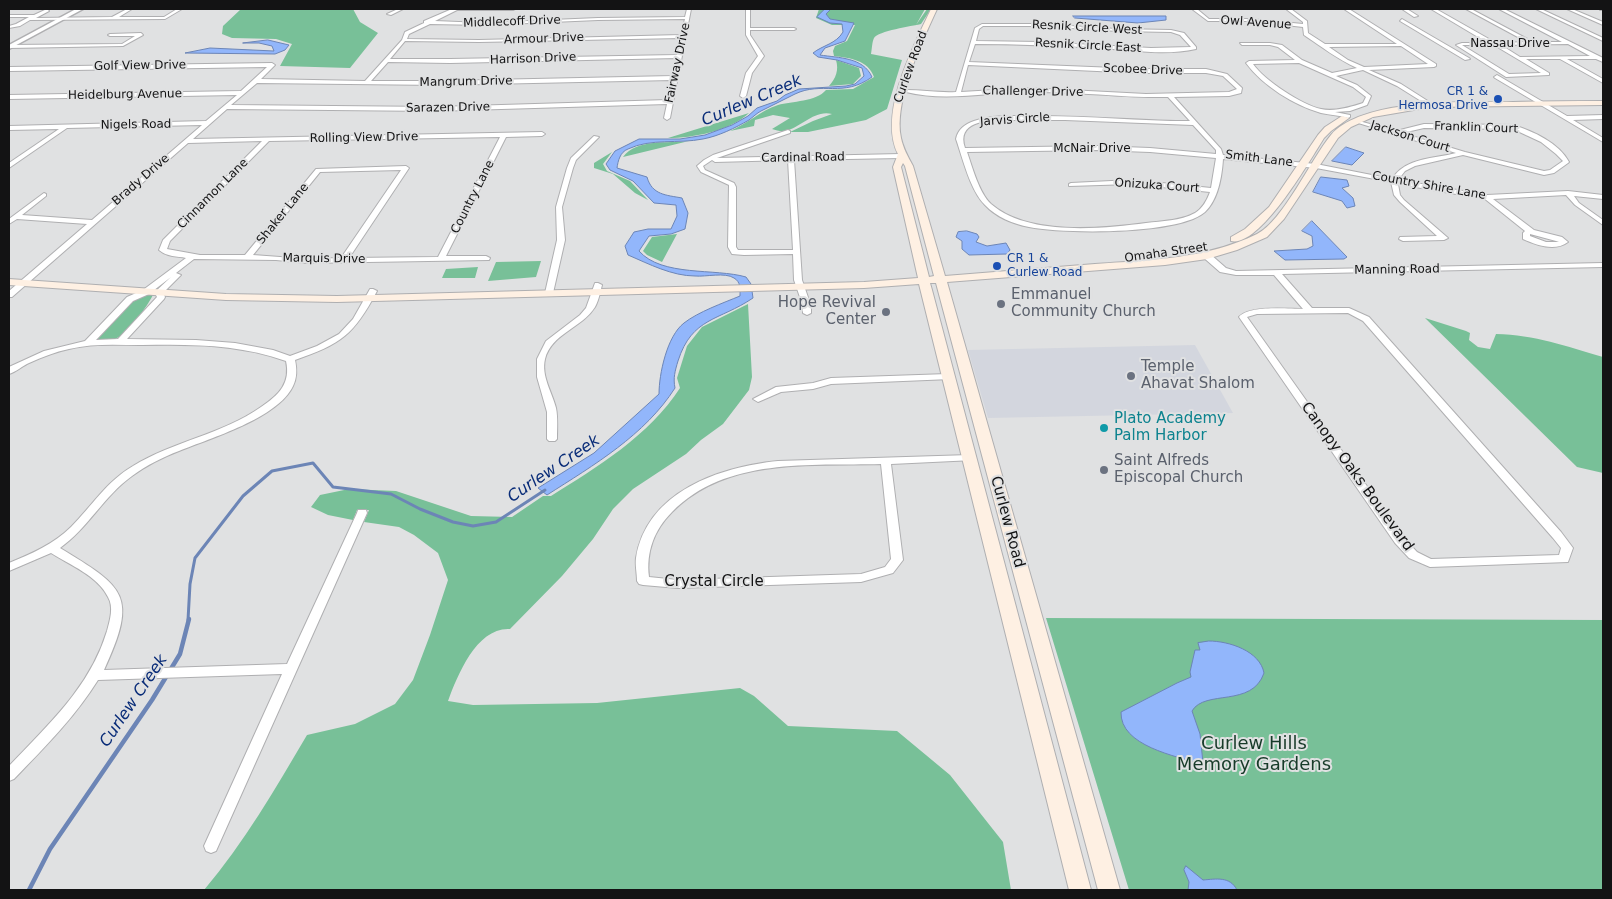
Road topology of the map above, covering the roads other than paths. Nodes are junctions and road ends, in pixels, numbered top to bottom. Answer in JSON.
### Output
{"nodes":[{"id":1,"x":80,"y":9,"type":"edge"},
{"id":2,"x":130,"y":9,"type":"edge"},
{"id":3,"x":180,"y":9,"type":"edge"},
{"id":4,"x":400,"y":9,"type":"edge"},
{"id":5,"x":457,"y":9,"type":"edge"},
{"id":6,"x":513,"y":9,"type":"edge"},
{"id":7,"x":690,"y":9,"type":"edge"},
{"id":8,"x":748,"y":9,"type":"edge"},
{"id":9,"x":934,"y":9,"type":"edge"},
{"id":10,"x":1194,"y":9,"type":"edge"},
{"id":11,"x":1288,"y":9,"type":"edge"},
{"id":12,"x":1346,"y":9,"type":"edge"},
{"id":13,"x":1404,"y":9,"type":"edge"},
{"id":14,"x":1433,"y":9,"type":"edge"},
{"id":15,"x":1468,"y":9,"type":"edge"},
{"id":16,"x":1502,"y":9,"type":"edge"},
{"id":17,"x":1538,"y":9,"type":"edge"},
{"id":18,"x":1570,"y":9,"type":"edge"},
{"id":19,"x":47,"y":10,"type":"edge"},
{"id":20,"x":389,"y":14,"type":"dead end"},
{"id":21,"x":9,"y":16,"type":"edge"},
{"id":22,"x":36,"y":16,"type":"junction"},
{"id":23,"x":1416,"y":16,"type":"dead end"},
{"id":24,"x":688,"y":18,"type":"junction"},
{"id":25,"x":30,"y":19,"type":"junction"},
{"id":26,"x":60,"y":19,"type":"junction"},
{"id":27,"x":113,"y":19,"type":"junction"},
{"id":28,"x":1402,"y":20,"type":"dead end"},
{"id":29,"x":426,"y":22,"type":"junction"},
{"id":30,"x":1603,"y":24,"type":"edge"},
{"id":31,"x":1304,"y":26,"type":"junction"},
{"id":32,"x":9,"y":27,"type":"edge"},
{"id":33,"x":748,"y":29,"type":"junction"},
{"id":34,"x":794,"y":29,"type":"dead end"},
{"id":35,"x":110,"y":35,"type":"dead end"},
{"id":36,"x":684,"y":36,"type":"junction"},
{"id":37,"x":404,"y":40,"type":"junction"},
{"id":38,"x":1189,"y":40,"type":"joint"},
{"id":39,"x":1603,"y":40,"type":"edge"},
{"id":40,"x":973,"y":42,"type":"junction"},
{"id":41,"x":1534,"y":43,"type":"junction"},
{"id":42,"x":1569,"y":43,"type":"junction"},
{"id":43,"x":1242,"y":44,"type":"dead end"},
{"id":44,"x":1495,"y":44,"type":"junction"},
{"id":45,"x":1402,"y":45,"type":"junction"},
{"id":46,"x":1322,"y":46,"type":"junction"},
{"id":47,"x":9,"y":47,"type":"edge"},
{"id":48,"x":680,"y":56,"type":"junction"},
{"id":49,"x":1520,"y":58,"type":"junction"},
{"id":50,"x":1561,"y":58,"type":"junction"},
{"id":51,"x":1601,"y":58,"type":"edge"},
{"id":52,"x":387,"y":60,"type":"junction"},
{"id":53,"x":1300,"y":61,"type":"junction"},
{"id":54,"x":966,"y":63,"type":"junction"},
{"id":55,"x":272,"y":65,"type":"joint"},
{"id":56,"x":1477,"y":65,"type":"dead end"},
{"id":57,"x":1362,"y":68,"type":"junction"},
{"id":58,"x":9,"y":69,"type":"edge"},
{"id":59,"x":1332,"y":75,"type":"junction"},
{"id":60,"x":1493,"y":75,"type":"dead end"},
{"id":61,"x":1508,"y":76,"type":"junction"},
{"id":62,"x":675,"y":78,"type":"junction"},
{"id":63,"x":1502,"y":80,"type":"junction"},
{"id":64,"x":256,"y":81,"type":"junction"},
{"id":65,"x":1603,"y":81,"type":"edge"},
{"id":66,"x":367,"y":82,"type":"junction"},
{"id":67,"x":904,"y":90,"type":"junction"},
{"id":68,"x":958,"y":92,"type":"junction"},
{"id":69,"x":241,"y":93,"type":"junction"},
{"id":70,"x":1169,"y":95,"type":"junction"},
{"id":71,"x":743,"y":96,"type":"dead end"},
{"id":72,"x":9,"y":97,"type":"edge"},
{"id":73,"x":1538,"y":101,"type":"junction"},
{"id":74,"x":1603,"y":101,"type":"edge"},
{"id":75,"x":670,"y":102,"type":"junction"},
{"id":76,"x":1428,"y":103,"type":"junction"},
{"id":77,"x":226,"y":107,"type":"junction"},
{"id":78,"x":1322,"y":112,"type":"junction"},
{"id":79,"x":1348,"y":116,"type":"junction"},
{"id":80,"x":1603,"y":117,"type":"edge"},
{"id":81,"x":667,"y":118,"type":"dead end"},
{"id":82,"x":1565,"y":118,"type":"junction"},
{"id":83,"x":1357,"y":121,"type":"junction"},
{"id":84,"x":1193,"y":123,"type":"junction"},
{"id":85,"x":206,"y":124,"type":"junction"},
{"id":86,"x":66,"y":126,"type":"junction"},
{"id":87,"x":9,"y":128,"type":"edge"},
{"id":88,"x":788,"y":132,"type":"dead end"},
{"id":89,"x":1398,"y":132,"type":"junction"},
{"id":90,"x":542,"y":134,"type":"dead end"},
{"id":91,"x":504,"y":135,"type":"junction"},
{"id":92,"x":596,"y":137,"type":"dead end"},
{"id":93,"x":267,"y":140,"type":"junction"},
{"id":94,"x":1603,"y":140,"type":"edge"},
{"id":95,"x":186,"y":141,"type":"junction"},
{"id":96,"x":963,"y":150,"type":"junction"},
{"id":97,"x":1463,"y":153,"type":"junction"},
{"id":98,"x":901,"y":156,"type":"junction"},
{"id":99,"x":1220,"y":157,"type":"junction"},
{"id":100,"x":790,"y":158,"type":"junction"},
{"id":101,"x":704,"y":161,"type":"junction"},
{"id":102,"x":1302,"y":165,"type":"junction"},
{"id":103,"x":9,"y":166,"type":"edge"},
{"id":104,"x":1316,"y":166,"type":"junction"},
{"id":105,"x":1394,"y":181,"type":"junction"},
{"id":106,"x":1071,"y":186,"type":"dead end"},
{"id":107,"x":1214,"y":190,"type":"junction"},
{"id":108,"x":1568,"y":193,"type":"junction"},
{"id":109,"x":44,"y":195,"type":"dead end"},
{"id":110,"x":1487,"y":197,"type":"junction"},
{"id":111,"x":1603,"y":197,"type":"edge"},
{"id":112,"x":1586,"y":211,"type":"junction"},
{"id":113,"x":1603,"y":212,"type":"edge"},
{"id":114,"x":16,"y":217,"type":"junction"},
{"id":115,"x":9,"y":222,"type":"edge"},
{"id":116,"x":93,"y":222,"type":"junction"},
{"id":117,"x":1603,"y":223,"type":"edge"},
{"id":118,"x":1531,"y":232,"type":"dead end"},
{"id":119,"x":1403,"y":238,"type":"dead end"},
{"id":120,"x":163,"y":250,"type":"joint"},
{"id":121,"x":796,"y":252,"type":"junction"},
{"id":122,"x":1203,"y":252,"type":"junction"},
{"id":123,"x":196,"y":256,"type":"junction"},
{"id":124,"x":247,"y":258,"type":"junction"},
{"id":125,"x":441,"y":258,"type":"junction"},
{"id":126,"x":486,"y":258,"type":"dead end"},
{"id":127,"x":343,"y":261,"type":"junction"},
{"id":128,"x":1603,"y":265,"type":"edge"},
{"id":129,"x":1277,"y":273,"type":"junction"},
{"id":130,"x":9,"y":275,"type":"edge"},
{"id":131,"x":904,"y":276,"type":"joint"},
{"id":132,"x":932,"y":277,"type":"junction"},
{"id":133,"x":956,"y":279,"type":"junction"},
{"id":134,"x":26,"y":280,"type":"junction"},
{"id":135,"x":9,"y":282,"type":"edge"},
{"id":136,"x":800,"y":284,"type":"junction"},
{"id":137,"x":828,"y":286,"type":"joint"},
{"id":138,"x":597,"y":288,"type":"junction"},
{"id":139,"x":156,"y":289,"type":"junction"},
{"id":140,"x":550,"y":289,"type":"junction"},
{"id":141,"x":371,"y":294,"type":"junction"},
{"id":142,"x":9,"y":295,"type":"edge"},
{"id":143,"x":1309,"y":310,"type":"junction"},
{"id":144,"x":807,"y":313,"type":"dead end"},
{"id":145,"x":120,"y":342,"type":"junction"},
{"id":146,"x":88,"y":343,"type":"junction"},
{"id":147,"x":962,"y":353,"type":"junction"},
{"id":148,"x":290,"y":359,"type":"junction"},
{"id":149,"x":944,"y":361,"type":"junction"},
{"id":150,"x":9,"y":371,"type":"edge"},
{"id":151,"x":948,"y":378,"type":"junction"},
{"id":152,"x":758,"y":399,"type":"dead end"},
{"id":153,"x":977,"y":412,"type":"junction"},
{"id":154,"x":552,"y":439,"type":"dead end"},
{"id":155,"x":970,"y":458,"type":"junction"},
{"id":156,"x":886,"y":461,"type":"junction"},
{"id":157,"x":362,"y":513,"type":"dead end"},
{"id":158,"x":1010,"y":535,"type":"junction"},
{"id":159,"x":52,"y":548,"type":"junction"},
{"id":160,"x":9,"y":567,"type":"edge"},
{"id":161,"x":292,"y":669,"type":"junction"},
{"id":162,"x":96,"y":675,"type":"junction"},
{"id":163,"x":9,"y":775,"type":"edge"},
{"id":164,"x":211,"y":846,"type":"dead end"},
{"id":165,"x":1080,"y":890,"type":"edge"},
{"id":166,"x":1109,"y":890,"type":"edge"}],
"edges":[{"from":1,"to":26,"type":"street"},
{"from":2,"to":27,"type":"street"},
{"from":3,"to":27,"type":"street"},
{"from":4,"to":20,"type":"street"},
{"from":5,"to":6,"type":"street"},
{"from":5,"to":29,"type":"street"},
{"from":7,"to":24,"type":"street","name":"Fairway Drive"},
{"from":8,"to":33,"type":"street"},
{"from":9,"to":67,"type":"main road","name":"Curlew Road"},
{"from":10,"to":31,"type":"street","name":"Owl Avenue"},
{"from":11,"to":31,"type":"street"},
{"from":12,"to":45,"type":"street"},
{"from":13,"to":23,"type":"street"},
{"from":14,"to":44,"type":"street"},
{"from":15,"to":41,"type":"street"},
{"from":16,"to":42,"type":"street"},
{"from":17,"to":39,"type":"street"},
{"from":18,"to":30,"type":"street"},
{"from":19,"to":22,"type":"street"},
{"from":21,"to":22,"type":"street"},
{"from":22,"to":25,"type":"street"},
{"from":24,"to":29,"type":"street","name":"Middlecoff Drive"},
{"from":24,"to":36,"type":"street","name":"Fairway Drive"},
{"from":25,"to":26,"type":"street"},
{"from":25,"to":32,"type":"street"},
{"from":26,"to":27,"type":"street"},
{"from":26,"to":47,"type":"street"},
{"from":28,"to":56,"type":"street"},
{"from":29,"to":37,"type":"street"},
{"from":31,"to":46,"type":"street"},
{"from":33,"to":34,"type":"street"},
{"from":33,"to":71,"type":"street"},
{"from":35,"to":47,"type":"street"},
{"from":36,"to":37,"type":"street","name":"Armour Drive"},
{"from":36,"to":48,"type":"street","name":"Fairway Drive"},
{"from":37,"to":52,"type":"street"},
{"from":38,"to":40,"type":"street","name":"Resnik Circle West"},
{"from":38,"to":40,"type":"street","name":"Resnik Circle East"},
{"from":40,"to":54,"type":"street"},
{"from":41,"to":42,"type":"street","name":"Nassau Drive"},
{"from":41,"to":44,"type":"street","name":"Nassau Drive"},
{"from":42,"to":51,"type":"street"},
{"from":43,"to":53,"type":"street"},
{"from":44,"to":49,"type":"street"},
{"from":44,"to":61,"type":"street","name":"Nassau Drive"},
{"from":45,"to":46,"type":"street"},
{"from":45,"to":57,"type":"street"},
{"from":46,"to":57,"type":"street"},
{"from":48,"to":52,"type":"street","name":"Harrison Drive"},
{"from":48,"to":62,"type":"street","name":"Fairway Drive"},
{"from":49,"to":50,"type":"street"},
{"from":49,"to":61,"type":"street"},
{"from":50,"to":51,"type":"street"},
{"from":50,"to":65,"type":"street"},
{"from":52,"to":66,"type":"street"},
{"from":53,"to":59,"type":"street"},
{"from":53,"to":78,"type":"street"},
{"from":54,"to":68,"type":"street"},
{"from":54,"to":70,"type":"street","name":"Scobee Drive"},
{"from":55,"to":58,"type":"street","name":"Golf View Drive"},
{"from":55,"to":64,"type":"street","name":"Brady Drive"},
{"from":57,"to":59,"type":"street"},
{"from":57,"to":76,"type":"street"},
{"from":59,"to":78,"type":"street"},
{"from":60,"to":63,"type":"street"},
{"from":61,"to":63,"type":"street"},
{"from":62,"to":66,"type":"street","name":"Mangrum Drive"},
{"from":62,"to":75,"type":"street","name":"Fairway Drive"},
{"from":63,"to":73,"type":"street"},
{"from":64,"to":66,"type":"street","name":"Mangrum Drive"},
{"from":64,"to":69,"type":"street","name":"Brady Drive"},
{"from":67,"to":68,"type":"street","name":"Challenger Drive"},
{"from":67,"to":98,"type":"main road","name":"Curlew Road"},
{"from":68,"to":70,"type":"street","name":"Challenger Drive"},
{"from":69,"to":72,"type":"street","name":"Heidelburg Avenue"},
{"from":69,"to":77,"type":"street","name":"Brady Drive"},
{"from":70,"to":84,"type":"street","name":"Smith Lane"},
{"from":73,"to":74,"type":"main road","name":"Omaha Street"},
{"from":73,"to":76,"type":"main road","name":"Omaha Street"},
{"from":73,"to":82,"type":"street"},
{"from":75,"to":77,"type":"street","name":"Sarazen Drive"},
{"from":75,"to":81,"type":"street","name":"Fairway Drive"},
{"from":76,"to":79,"type":"main road","name":"Omaha Street"},
{"from":76,"to":83,"type":"main road","name":"Omaha Street"},
{"from":77,"to":85,"type":"street","name":"Brady Drive"},
{"from":78,"to":79,"type":"street"},
{"from":79,"to":102,"type":"main road","name":"Omaha Street"},
{"from":80,"to":82,"type":"street"},
{"from":82,"to":94,"type":"street"},
{"from":83,"to":89,"type":"street","name":"Jackson Court"},
{"from":83,"to":104,"type":"main road","name":"Omaha Street"},
{"from":84,"to":96,"type":"street","name":"Jarvis Circle"},
{"from":84,"to":99,"type":"street","name":"Smith Lane"},
{"from":85,"to":86,"type":"street","name":"Nigels Road"},
{"from":85,"to":95,"type":"street","name":"Brady Drive"},
{"from":86,"to":87,"type":"street","name":"Nigels Road"},
{"from":86,"to":103,"type":"street"},
{"from":88,"to":101,"type":"street"},
{"from":89,"to":97,"type":"street","name":"Jackson Court"},
{"from":89,"to":97,"type":"street","name":"Franklin Court"},
{"from":90,"to":91,"type":"street","name":"Rolling View Drive"},
{"from":91,"to":93,"type":"street","name":"Rolling View Drive"},
{"from":91,"to":125,"type":"street","name":"Country Lane"},
{"from":92,"to":140,"type":"street"},
{"from":93,"to":95,"type":"street","name":"Rolling View Drive"},
{"from":93,"to":120,"type":"street","name":"Cinnamon Lane"},
{"from":95,"to":116,"type":"street","name":"Brady Drive"},
{"from":96,"to":99,"type":"street","name":"McNair Drive"},
{"from":96,"to":107,"type":"street","name":"Jarvis Circle"},
{"from":97,"to":105,"type":"street","name":"Franklin Court"},
{"from":98,"to":100,"type":"street","name":"Cardinal Road"},
{"from":98,"to":132,"type":"main road","name":"Curlew Road"},
{"from":98,"to":132,"type":"main road","name":"Curlew Road"},
{"from":99,"to":102,"type":"street","name":"Smith Lane"},
{"from":99,"to":107,"type":"street","name":"Jarvis Circle"},
{"from":100,"to":101,"type":"street","name":"Cardinal Road"},
{"from":100,"to":121,"type":"street"},
{"from":101,"to":121,"type":"street"},
{"from":102,"to":104,"type":"street","name":"Smith Lane"},
{"from":102,"to":122,"type":"main road","name":"Omaha Street"},
{"from":104,"to":105,"type":"street","name":"Country Shire Lane"},
{"from":104,"to":122,"type":"main road","name":"Omaha Street"},
{"from":105,"to":110,"type":"street","name":"Country Shire Lane"},
{"from":105,"to":119,"type":"street"},
{"from":106,"to":107,"type":"street","name":"Onizuka Court"},
{"from":108,"to":110,"type":"street","name":"Country Shire Lane"},
{"from":108,"to":111,"type":"street","name":"Country Shire Lane"},
{"from":108,"to":112,"type":"street"},
{"from":109,"to":114,"type":"street"},
{"from":110,"to":118,"type":"street"},
{"from":112,"to":113,"type":"street"},
{"from":112,"to":117,"type":"street"},
{"from":114,"to":115,"type":"street"},
{"from":114,"to":116,"type":"street"},
{"from":116,"to":134,"type":"street","name":"Brady Drive"},
{"from":120,"to":123,"type":"street","name":"Marquis Drive"},
{"from":121,"to":136,"type":"street"},
{"from":122,"to":129,"type":"street","name":"Manning Road"},
{"from":122,"to":132,"type":"main road","name":"Omaha Street"},
{"from":122,"to":133,"type":"main road","name":"Omaha Street"},
{"from":123,"to":124,"type":"street","name":"Marquis Drive"},
{"from":123,"to":139,"type":"street"},
{"from":123,"to":139,"type":"street"},
{"from":124,"to":127,"type":"street","name":"Marquis Drive"},
{"from":124,"to":127,"type":"street","name":"Shaker Lane"},
{"from":125,"to":126,"type":"street","name":"Marquis Drive"},
{"from":125,"to":127,"type":"street","name":"Marquis Drive"},
{"from":128,"to":129,"type":"street","name":"Manning Road"},
{"from":129,"to":143,"type":"street"},
{"from":130,"to":134,"type":"main road"},
{"from":131,"to":132,"type":"main road"},
{"from":131,"to":136,"type":"main road"},
{"from":132,"to":133,"type":"main road","name":"Omaha Street"},
{"from":132,"to":137,"type":"main road"},
{"from":132,"to":147,"type":"main road","name":"Curlew Road"},
{"from":132,"to":149,"type":"main road","name":"Curlew Road"},
{"from":133,"to":147,"type":"main road"},
{"from":134,"to":135,"type":"main road"},
{"from":134,"to":139,"type":"main road"},
{"from":134,"to":142,"type":"street","name":"Brady Drive"},
{"from":136,"to":137,"type":"main road"},
{"from":136,"to":138,"type":"main road"},
{"from":136,"to":144,"type":"street"},
{"from":138,"to":140,"type":"main road"},
{"from":138,"to":154,"type":"street"},
{"from":139,"to":141,"type":"main road"},
{"from":139,"to":145,"type":"street"},
{"from":139,"to":146,"type":"street"},
{"from":140,"to":141,"type":"main road"},
{"from":141,"to":148,"type":"street"},
{"from":143,"to":143,"type":"street","name":"Canopy Oaks Boulevard"},
{"from":145,"to":146,"type":"street"},
{"from":145,"to":148,"type":"street"},
{"from":146,"to":150,"type":"street"},
{"from":147,"to":153,"type":"main road","name":"Curlew Road"},
{"from":148,"to":159,"type":"street"},
{"from":149,"to":151,"type":"main road","name":"Curlew Road"},
{"from":149,"to":153,"type":"main road"},
{"from":151,"to":152,"type":"street"},
{"from":151,"to":155,"type":"main road","name":"Curlew Road"},
{"from":153,"to":158,"type":"main road","name":"Curlew Road"},
{"from":155,"to":156,"type":"street","name":"Crystal Circle"},
{"from":155,"to":158,"type":"main road"},
{"from":155,"to":165,"type":"main road","name":"Curlew Road"},
{"from":156,"to":156,"type":"street","name":"Crystal Circle"},
{"from":157,"to":161,"type":"street"},
{"from":158,"to":166,"type":"main road","name":"Curlew Road"},
{"from":159,"to":160,"type":"street"},
{"from":159,"to":162,"type":"street"},
{"from":161,"to":162,"type":"street"},
{"from":161,"to":164,"type":"street"},
{"from":162,"to":163,"type":"street"}]}
